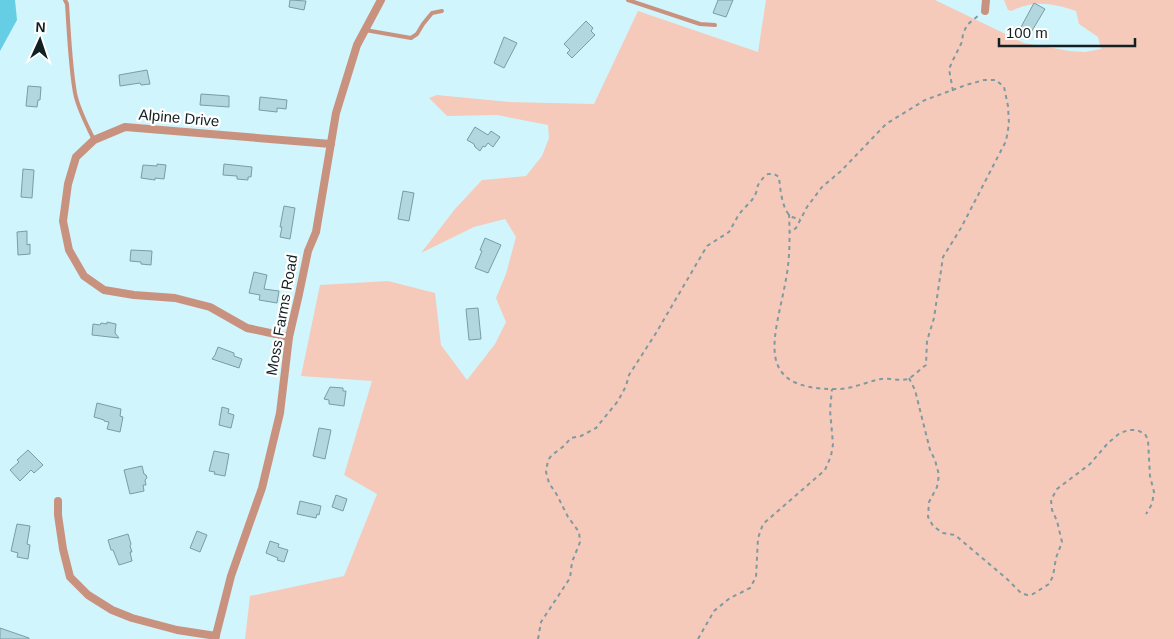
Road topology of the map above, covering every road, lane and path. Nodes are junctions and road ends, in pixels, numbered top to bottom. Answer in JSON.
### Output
{"nodes":[{"id":1,"x":65,"y":0,"type":"edge"},
{"id":2,"x":382,"y":0,"type":"edge"},
{"id":3,"x":628,"y":0,"type":"edge"},
{"id":4,"x":986,"y":0,"type":"edge"},
{"id":5,"x":442,"y":11,"type":"dead end"},
{"id":6,"x":984,"y":11,"type":"joint"},
{"id":7,"x":715,"y":25,"type":"dead end"},
{"id":8,"x":365,"y":30,"type":"junction"},
{"id":9,"x":953,"y":91,"type":"junction"},
{"id":10,"x":94,"y":140,"type":"junction"},
{"id":11,"x":331,"y":144,"type":"junction"},
{"id":12,"x":789,"y":214,"type":"junction"},
{"id":13,"x":801,"y":219,"type":"junction"},
{"id":14,"x":790,"y":232,"type":"junction"},
{"id":15,"x":289,"y":337,"type":"junction"},
{"id":16,"x":909,"y":378,"type":"junction"},
{"id":17,"x":832,"y":389,"type":"junction"},
{"id":18,"x":58,"y":501,"type":"dead end"},
{"id":19,"x":1146,"y":514,"type":"dead end"},
{"id":20,"x":215,"y":638,"type":"edge"},
{"id":21,"x":538,"y":639,"type":"edge"},
{"id":22,"x":698,"y":639,"type":"edge"}],
"edges":[{"from":1,"to":10,"type":"lane"},
{"from":2,"to":8,"type":"street","name":"Moss Farms Road"},
{"from":3,"to":7,"type":"lane"},
{"from":4,"to":6,"type":"street"},
{"from":5,"to":8,"type":"lane"},
{"from":6,"to":9,"type":"path"},
{"from":8,"to":11,"type":"street","name":"Moss Farms Road"},
{"from":9,"to":13,"type":"path"},
{"from":9,"to":16,"type":"path"},
{"from":10,"to":11,"type":"street","name":"Alpine Drive"},
{"from":10,"to":15,"type":"street","name":"Alpine Drive"},
{"from":11,"to":15,"type":"street","name":"Moss Farms Road"},
{"from":12,"to":13,"type":"path"},
{"from":12,"to":14,"type":"path"},
{"from":12,"to":21,"type":"path"},
{"from":13,"to":14,"type":"path"},
{"from":14,"to":17,"type":"path"},
{"from":15,"to":20,"type":"street","name":"Moss Farms Road"},
{"from":16,"to":17,"type":"path"},
{"from":16,"to":19,"type":"path"},
{"from":17,"to":22,"type":"path"},
{"from":18,"to":20,"type":"street"}]}
